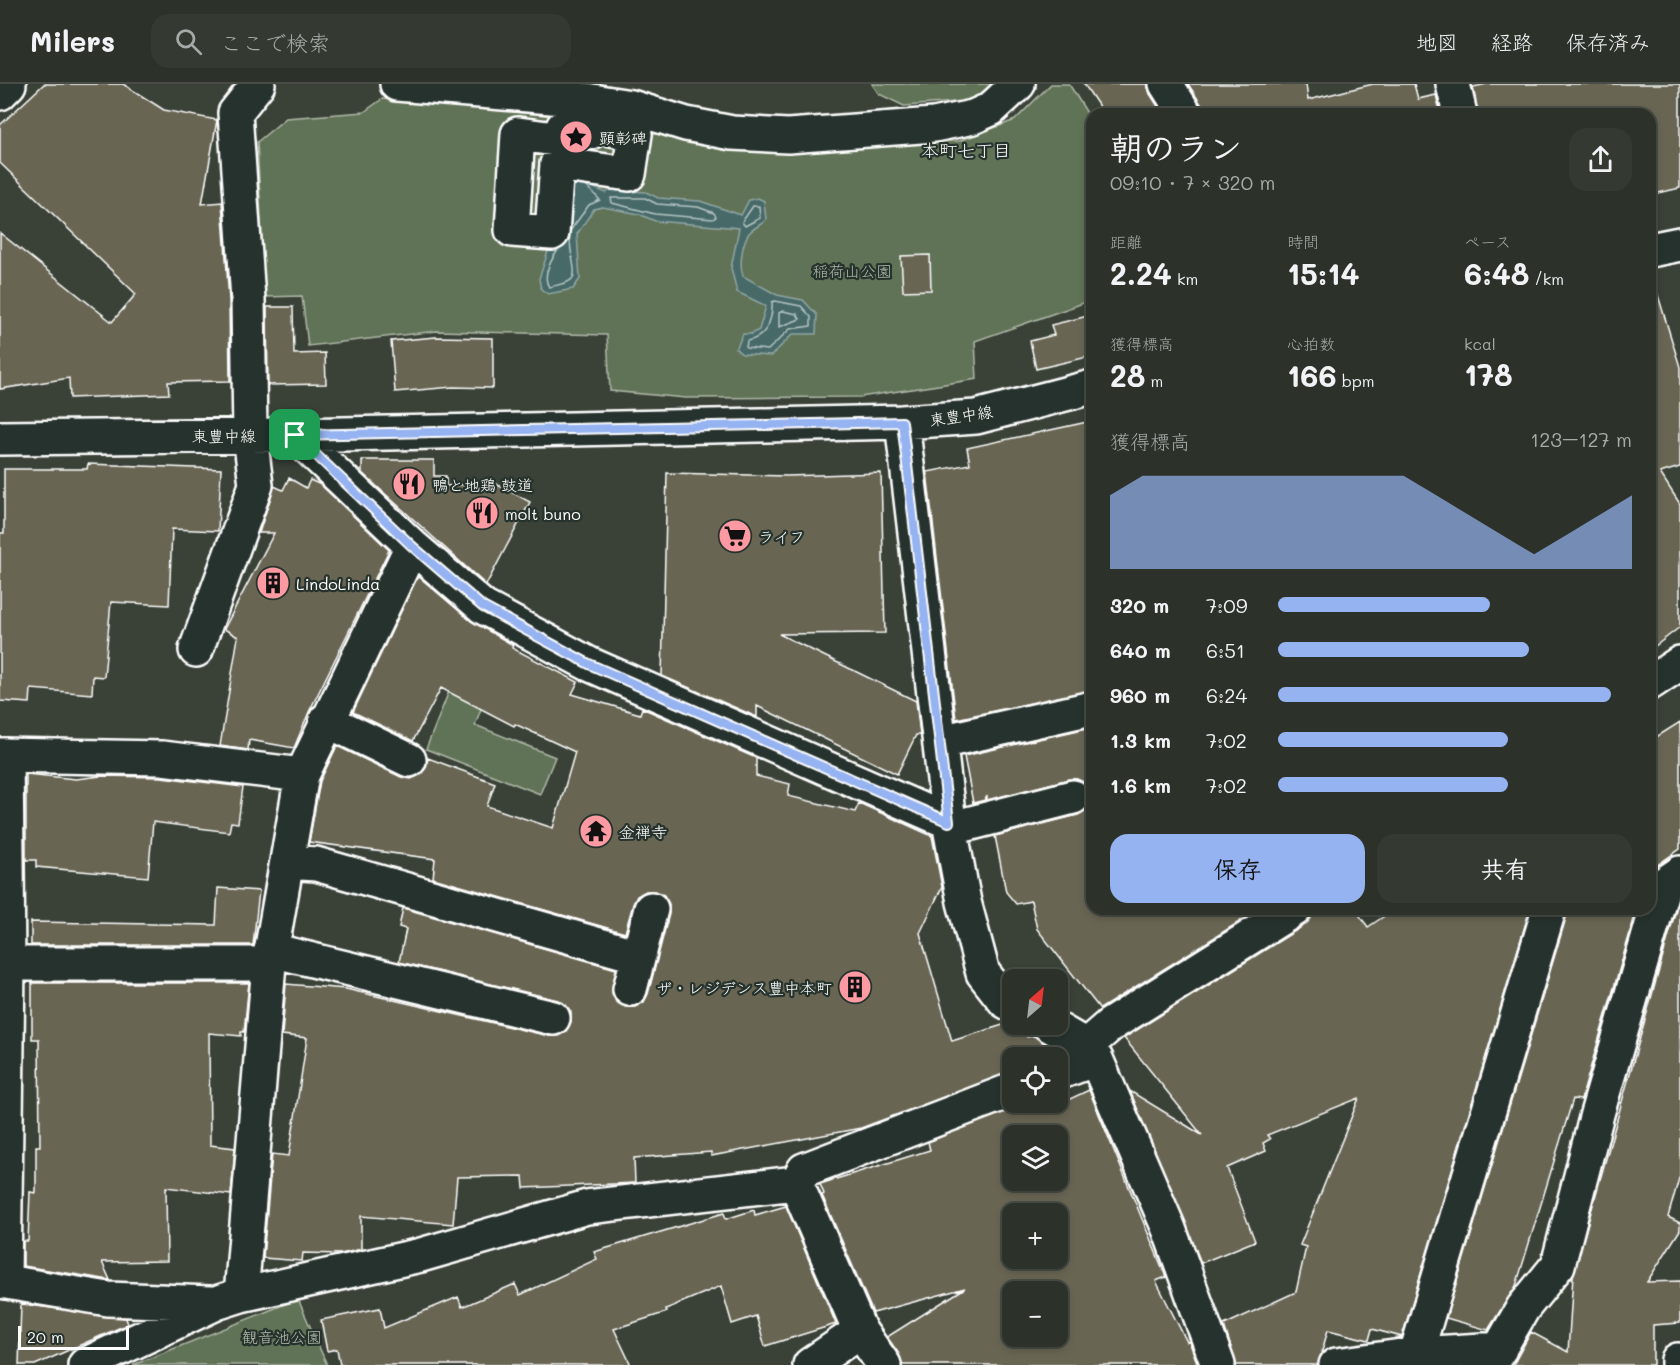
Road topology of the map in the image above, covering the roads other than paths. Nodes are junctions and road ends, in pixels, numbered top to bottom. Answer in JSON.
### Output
{"nodes":[{"id":1,"x":9,"y":84,"type":"edge"},
{"id":2,"x":258,"y":84,"type":"edge"},
{"id":3,"x":397,"y":84,"type":"edge"},
{"id":4,"x":1018,"y":84,"type":"edge"},
{"id":5,"x":1166,"y":84,"type":"edge"},
{"id":6,"x":1453,"y":84,"type":"edge"},
{"id":7,"x":0,"y":93,"type":"edge"},
{"id":8,"x":1181,"y":108,"type":"edge"},
{"id":9,"x":1459,"y":108,"type":"edge"},
{"id":10,"x":512,"y":230,"type":"joint"},
{"id":11,"x":1680,"y":244,"type":"edge"},
{"id":12,"x":1656,"y":249,"type":"edge"},
{"id":13,"x":1086,"y":389,"type":"edge"},
{"id":14,"x":902,"y":422,"type":"junction"},
{"id":15,"x":250,"y":435,"type":"junction"},
{"id":16,"x":295,"y":435,"type":"junction"},
{"id":17,"x":0,"y":438,"type":"edge"},
{"id":18,"x":412,"y":546,"type":"junction"},
{"id":19,"x":196,"y":650,"type":"dead end"},
{"id":20,"x":1680,"y":663,"type":"edge"},
{"id":21,"x":1656,"y":679,"type":"edge"},
{"id":22,"x":1086,"y":709,"type":"edge"},
{"id":23,"x":326,"y":720,"type":"junction"},
{"id":24,"x":940,"y":742,"type":"junction"},
{"id":25,"x":3,"y":755,"type":"edge"},
{"id":26,"x":409,"y":760,"type":"dead end"},
{"id":27,"x":302,"y":775,"type":"junction"},
{"id":28,"x":1073,"y":797,"type":"dead end"},
{"id":29,"x":951,"y":825,"type":"junction"},
{"id":30,"x":287,"y":862,"type":"junction"},
{"id":31,"x":1680,"y":873,"type":"edge"},
{"id":32,"x":651,"y":909,"type":"dead end"},
{"id":33,"x":1656,"y":911,"type":"edge"},
{"id":34,"x":1285,"y":915,"type":"edge"},
{"id":35,"x":1547,"y":915,"type":"edge"},
{"id":36,"x":1655,"y":915,"type":"edge"},
{"id":37,"x":638,"y":956,"type":"junction"},
{"id":38,"x":270,"y":957,"type":"junction"},
{"id":39,"x":4,"y":964,"type":"edge"},
{"id":40,"x":630,"y":989,"type":"dead end"},
{"id":41,"x":1002,"y":997,"type":"edge"},
{"id":42,"x":553,"y":1018,"type":"dead end"},
{"id":43,"x":1065,"y":1035,"type":"edge"},
{"id":44,"x":1091,"y":1052,"type":"junction"},
{"id":45,"x":1068,"y":1067,"type":"edge"},
{"id":46,"x":1002,"y":1094,"type":"edge"},
{"id":47,"x":796,"y":1183,"type":"junction"},
{"id":48,"x":2,"y":1281,"type":"edge"},
{"id":49,"x":228,"y":1299,"type":"junction"},
{"id":50,"x":860,"y":1330,"type":"junction"},
{"id":51,"x":1416,"y":1354,"type":"junction"},
{"id":52,"x":1495,"y":1357,"type":"edge"},
{"id":53,"x":85,"y":1365,"type":"edge"},
{"id":54,"x":810,"y":1365,"type":"edge"},
{"id":55,"x":884,"y":1365,"type":"edge"},
{"id":56,"x":1218,"y":1365,"type":"edge"},
{"id":57,"x":1336,"y":1365,"type":"edge"}],
"edges":[{"from":1,"to":7,"type":"street"},
{"from":2,"to":15,"type":"street"},
{"from":3,"to":4,"type":"street"},
{"from":5,"to":8,"type":"street"},
{"from":6,"to":9,"type":"street"},
{"from":10,"to":10,"type":"street"},
{"from":11,"to":12,"type":"street"},
{"from":13,"to":14,"type":"street","name":"東豊中線"},
{"from":14,"to":16,"type":"street","name":"東豊中線"},
{"from":14,"to":24,"type":"street"},
{"from":15,"to":16,"type":"street","name":"東豊中線"},
{"from":15,"to":17,"type":"street","name":"東豊中線"},
{"from":15,"to":19,"type":"street"},
{"from":16,"to":18,"type":"street"},
{"from":18,"to":23,"type":"street"},
{"from":18,"to":29,"type":"street"},
{"from":20,"to":21,"type":"street"},
{"from":22,"to":24,"type":"street"},
{"from":23,"to":26,"type":"street"},
{"from":23,"to":27,"type":"street"},
{"from":24,"to":29,"type":"street"},
{"from":25,"to":27,"type":"street"},
{"from":25,"to":39,"type":"street"},
{"from":27,"to":30,"type":"street"},
{"from":28,"to":29,"type":"street"},
{"from":29,"to":41,"type":"street"},
{"from":30,"to":37,"type":"street"},
{"from":30,"to":38,"type":"street"},
{"from":31,"to":33,"type":"street"},
{"from":32,"to":37,"type":"street"},
{"from":34,"to":44,"type":"street"},
{"from":35,"to":51,"type":"street"},
{"from":36,"to":52,"type":"street"},
{"from":37,"to":40,"type":"street"},
{"from":38,"to":39,"type":"street"},
{"from":38,"to":42,"type":"street"},
{"from":38,"to":49,"type":"street"},
{"from":39,"to":48,"type":"street"},
{"from":43,"to":44,"type":"street"},
{"from":44,"to":45,"type":"street"},
{"from":44,"to":56,"type":"street"},
{"from":46,"to":47,"type":"street"},
{"from":47,"to":49,"type":"street"},
{"from":47,"to":50,"type":"street"},
{"from":48,"to":49,"type":"street"},
{"from":49,"to":53,"type":"street"},
{"from":50,"to":54,"type":"street"},
{"from":50,"to":55,"type":"street"},
{"from":51,"to":52,"type":"street"},
{"from":51,"to":57,"type":"street"}]}
